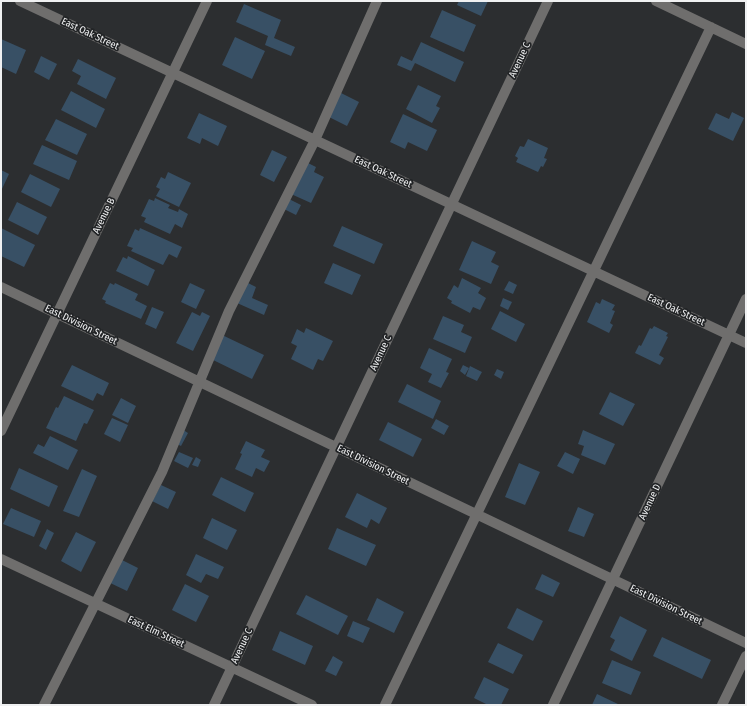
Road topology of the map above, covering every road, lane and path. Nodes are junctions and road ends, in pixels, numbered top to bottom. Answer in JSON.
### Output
{"nodes":[{"id":1,"x":20,"y":1,"type":"edge"},
{"id":2,"x":207,"y":1,"type":"edge"},
{"id":3,"x":377,"y":1,"type":"edge"},
{"id":4,"x":548,"y":1,"type":"edge"},
{"id":5,"x":656,"y":1,"type":"edge"},
{"id":6,"x":711,"y":27,"type":"junction"},
{"id":7,"x":746,"y":44,"type":"edge"},
{"id":8,"x":172,"y":73,"type":"junction"},
{"id":9,"x":315,"y":140,"type":"junction"},
{"id":10,"x":452,"y":204,"type":"junction"},
{"id":11,"x":594,"y":271,"type":"junction"},
{"id":12,"x":1,"y":287,"type":"edge"},
{"id":13,"x":746,"y":299,"type":"edge"},
{"id":14,"x":57,"y":313,"type":"junction"},
{"id":15,"x":729,"y":335,"type":"junction"},
{"id":16,"x":746,"y":342,"type":"edge"},
{"id":17,"x":200,"y":382,"type":"junction"},
{"id":18,"x":1,"y":431,"type":"edge"},
{"id":19,"x":336,"y":447,"type":"junction"},
{"id":20,"x":478,"y":515,"type":"junction"},
{"id":21,"x":1,"y":559,"type":"edge"},
{"id":22,"x":613,"y":580,"type":"junction"},
{"id":23,"x":95,"y":603,"type":"junction"},
{"id":24,"x":746,"y":643,"type":"edge"},
{"id":25,"x":746,"y":656,"type":"edge"},
{"id":26,"x":232,"y":667,"type":"junction"},
{"id":27,"x":44,"y":705,"type":"edge"},
{"id":28,"x":214,"y":705,"type":"edge"},
{"id":29,"x":312,"y":705,"type":"edge"},
{"id":30,"x":385,"y":705,"type":"edge"},
{"id":31,"x":553,"y":705,"type":"edge"},
{"id":32,"x":722,"y":705,"type":"edge"}],
"edges":[{"from":1,"to":8,"type":"street","name":"East Oak Street"},
{"from":2,"to":8,"type":"street","name":"Avenue B"},
{"from":3,"to":9,"type":"street"},
{"from":4,"to":10,"type":"street","name":"Avenue C"},
{"from":5,"to":6,"type":"street"},
{"from":6,"to":7,"type":"street"},
{"from":6,"to":11,"type":"street"},
{"from":8,"to":9,"type":"street","name":"East Oak Street"},
{"from":8,"to":14,"type":"street","name":"Avenue B"},
{"from":9,"to":10,"type":"street","name":"East Oak Street"},
{"from":9,"to":17,"type":"street"},
{"from":10,"to":11,"type":"street","name":"East Oak Street"},
{"from":10,"to":19,"type":"street","name":"Avenue C"},
{"from":11,"to":15,"type":"street","name":"East Oak Street"},
{"from":11,"to":20,"type":"street"},
{"from":12,"to":14,"type":"street","name":"East Division Street"},
{"from":13,"to":15,"type":"street","name":"Avenue D"},
{"from":14,"to":17,"type":"street","name":"East Division Street"},
{"from":14,"to":18,"type":"street","name":"Avenue B"},
{"from":15,"to":16,"type":"street","name":"East Oak Street"},
{"from":15,"to":22,"type":"street","name":"Avenue D"},
{"from":17,"to":19,"type":"street","name":"East Division Street"},
{"from":17,"to":23,"type":"street"},
{"from":19,"to":20,"type":"street","name":"East Division Street"},
{"from":19,"to":26,"type":"street","name":"Avenue C"},
{"from":20,"to":22,"type":"street","name":"East Division Street"},
{"from":20,"to":30,"type":"street"},
{"from":21,"to":23,"type":"street","name":"East Elm Street"},
{"from":22,"to":24,"type":"street","name":"East Division Street"},
{"from":22,"to":31,"type":"street","name":"Avenue D"},
{"from":23,"to":26,"type":"street","name":"East Elm Street"},
{"from":23,"to":27,"type":"street"},
{"from":25,"to":32,"type":"street"},
{"from":26,"to":28,"type":"street","name":"Avenue C"},
{"from":26,"to":29,"type":"street","name":"East Elm Street"}]}
